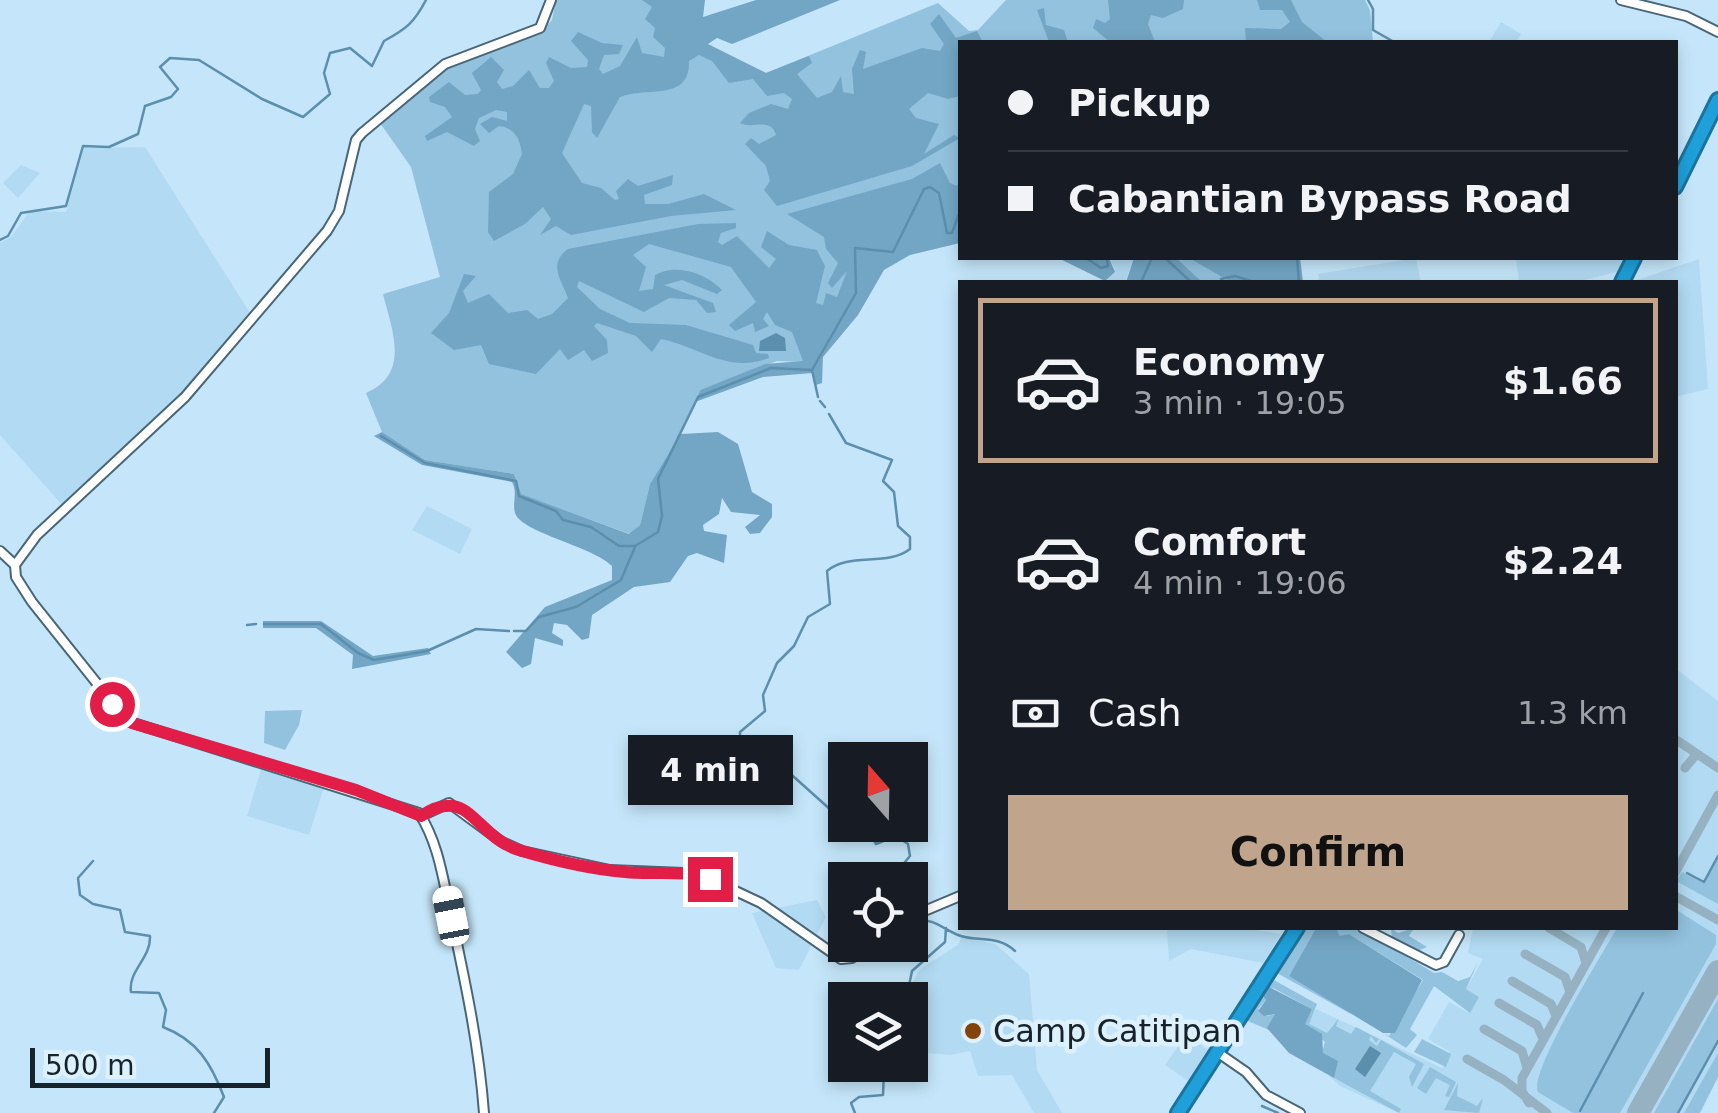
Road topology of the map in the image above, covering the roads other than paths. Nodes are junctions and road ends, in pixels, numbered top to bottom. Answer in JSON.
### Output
{"nodes":[{"id":1,"x":551,"y":0,"type":"edge"},
{"id":2,"x":1621,"y":0,"type":"edge"},
{"id":3,"x":1718,"y":32,"type":"edge"},
{"id":4,"x":1717,"y":96,"type":"edge"},
{"id":5,"x":1678,"y":169,"type":"edge"},
{"id":6,"x":1678,"y":180,"type":"edge"},
{"id":7,"x":0,"y":551,"type":"edge"},
{"id":8,"x":15,"y":564,"type":"junction"},
{"id":9,"x":421,"y":816,"type":"junction"},
{"id":10,"x":958,"y":897,"type":"edge"},
{"id":11,"x":928,"y":909,"type":"edge"},
{"id":12,"x":1293,"y":930,"type":"edge"},
{"id":13,"x":1367,"y":930,"type":"edge"},
{"id":14,"x":1461,"y":932,"type":"edge"},
{"id":15,"x":828,"y":950,"type":"edge"},
{"id":16,"x":1238,"y":1017,"type":"junction"},
{"id":17,"x":1217,"y":1052,"type":"junction"},
{"id":18,"x":1203,"y":1069,"type":"junction"},
{"id":19,"x":484,"y":1113,"type":"edge"},
{"id":20,"x":1175,"y":1113,"type":"edge"},
{"id":21,"x":1300,"y":1113,"type":"edge"}],
"edges":[{"from":1,"to":8,"type":"street"},
{"from":2,"to":3,"type":"street"},
{"from":4,"to":5,"type":"highway"},
{"from":4,"to":6,"type":"highway"},
{"from":7,"to":8,"type":"street"},
{"from":8,"to":9,"type":"street"},
{"from":9,"to":15,"type":"street"},
{"from":9,"to":19,"type":"street"},
{"from":10,"to":11,"type":"street"},
{"from":12,"to":16,"type":"highway"},
{"from":13,"to":14,"type":"street"},
{"from":16,"to":17,"type":"highway"},
{"from":16,"to":18,"type":"highway"},
{"from":17,"to":18,"type":"highway"},
{"from":17,"to":21,"type":"street"},
{"from":18,"to":20,"type":"highway"}]}
